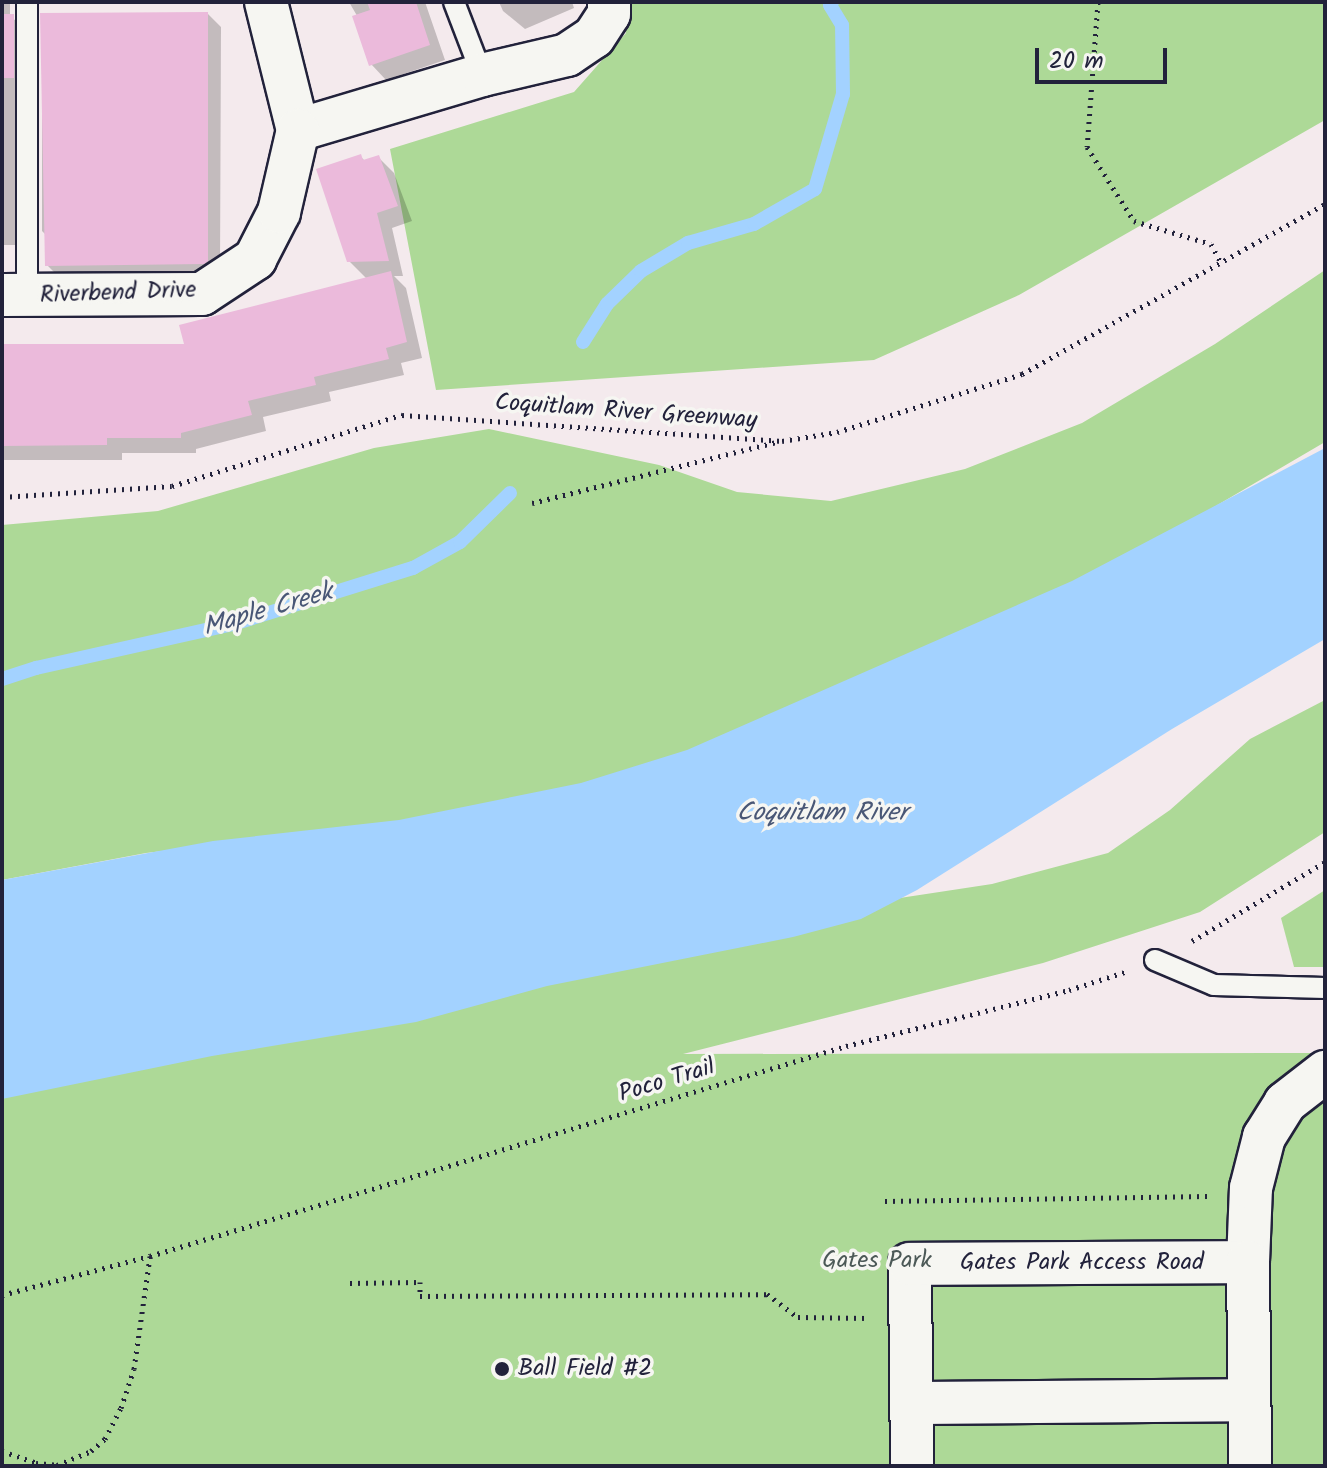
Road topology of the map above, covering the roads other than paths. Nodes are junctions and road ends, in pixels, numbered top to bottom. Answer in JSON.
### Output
{"nodes":[{"id":1,"x":27,"y":2,"type":"edge"},
{"id":2,"x":266,"y":2,"type":"edge"},
{"id":3,"x":454,"y":2,"type":"edge"},
{"id":4,"x":609,"y":2,"type":"edge"},
{"id":5,"x":482,"y":75,"type":"junction"},
{"id":6,"x":298,"y":130,"type":"junction"},
{"id":7,"x":14,"y":295,"type":"edge"},
{"id":8,"x":1155,"y":960,"type":"road end"},
{"id":9,"x":1325,"y":988,"type":"edge"},
{"id":10,"x":1325,"y":1072,"type":"edge"},
{"id":11,"x":1248,"y":1262,"type":"junction"},
{"id":12,"x":1249,"y":1400,"type":"junction"},
{"id":13,"x":912,"y":1403,"type":"junction"},
{"id":14,"x":912,"y":1466,"type":"edge"},
{"id":15,"x":1250,"y":1466,"type":"edge"}],
"edges":[{"from":1,"to":7,"type":"lane","name":"Riverbend Drive"},
{"from":2,"to":6,"type":"street","name":"Riverbend Drive"},
{"from":3,"to":5,"type":"lane"},
{"from":4,"to":5,"type":"street"},
{"from":5,"to":6,"type":"street"},
{"from":6,"to":7,"type":"street","name":"Riverbend Drive"},
{"from":8,"to":9,"type":"lane"},
{"from":10,"to":11,"type":"street"},
{"from":11,"to":12,"type":"street"},
{"from":11,"to":13,"type":"street","name":"Gates Park Access Road"},
{"from":12,"to":13,"type":"street"},
{"from":12,"to":15,"type":"street"},
{"from":13,"to":14,"type":"street","name":"Gates Park Access Road"}]}
